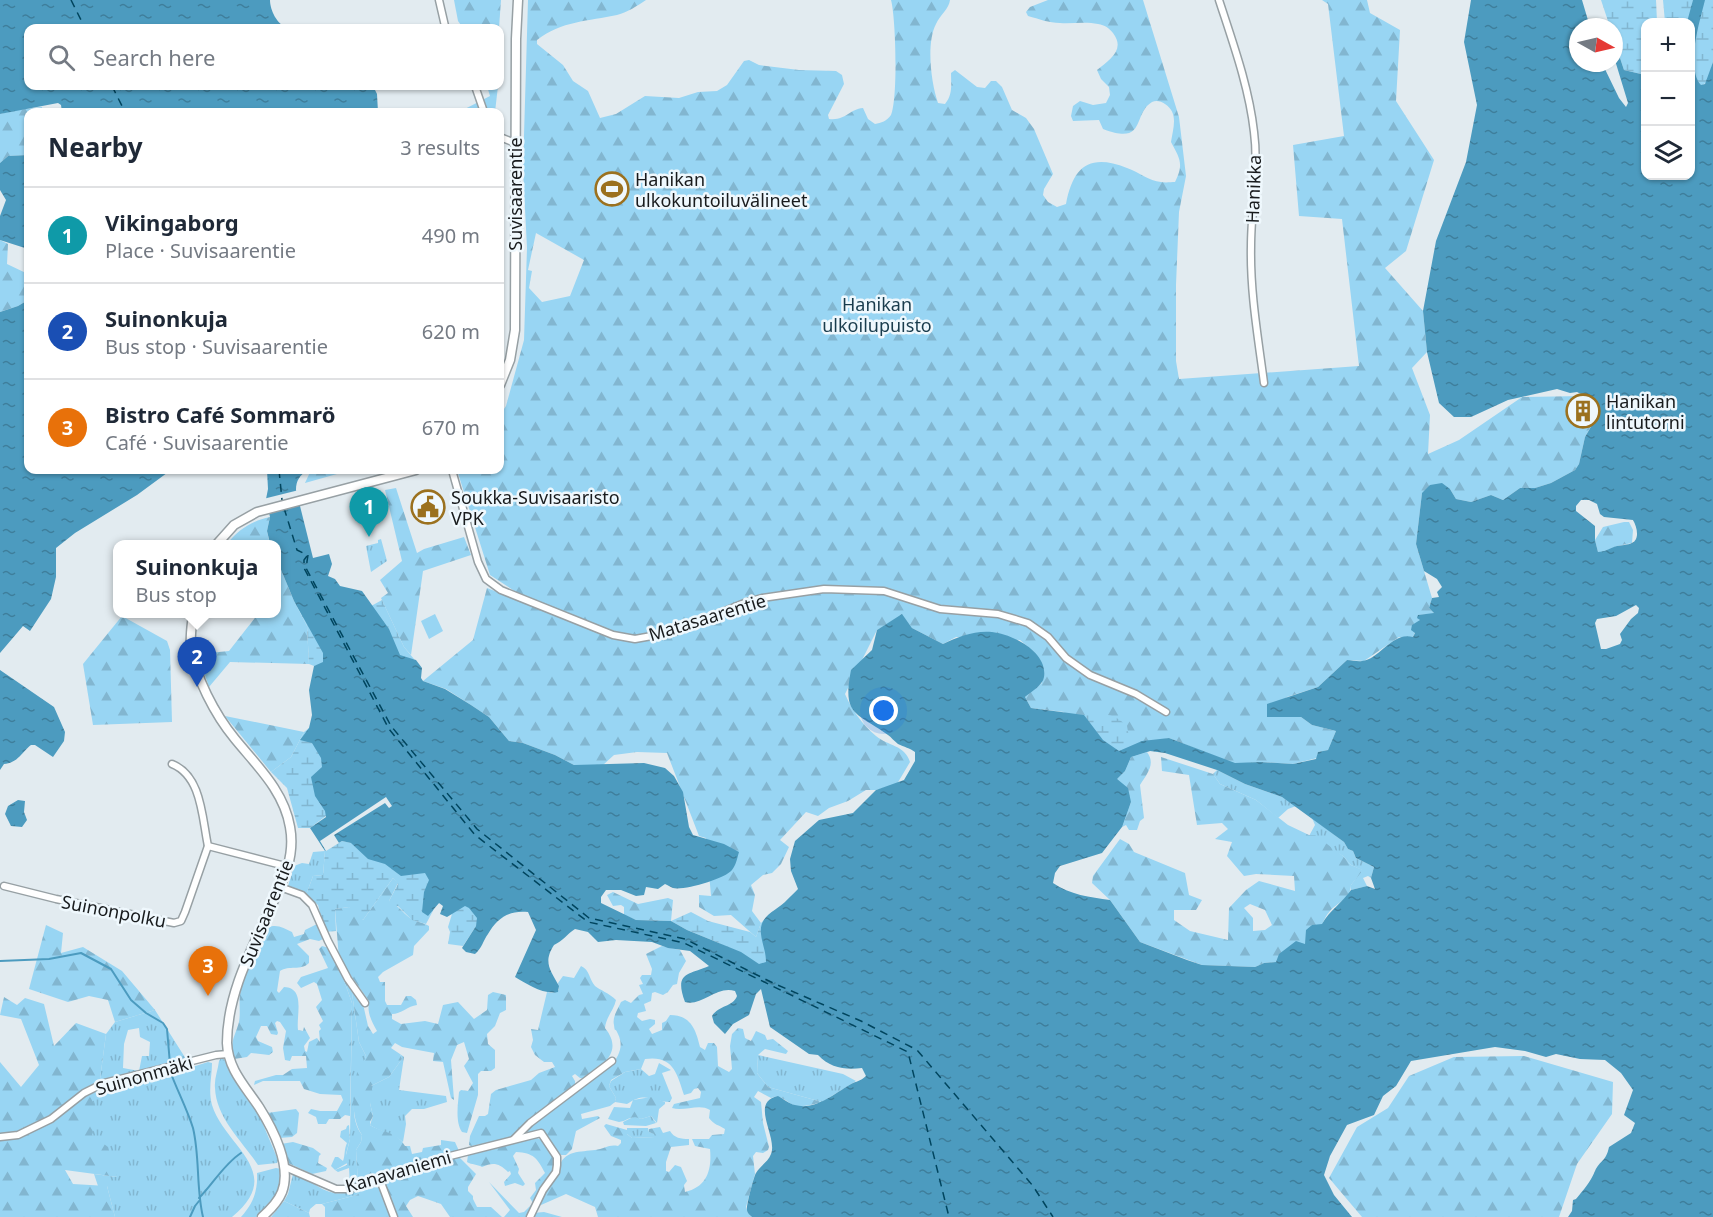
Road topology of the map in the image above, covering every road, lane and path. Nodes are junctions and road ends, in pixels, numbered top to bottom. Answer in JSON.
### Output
{"nodes":[{"id":1,"x":439,"y":0,"type":"edge"},
{"id":2,"x":518,"y":0,"type":"edge"},
{"id":3,"x":1219,"y":0,"type":"edge"},
{"id":4,"x":445,"y":24,"type":"edge"},
{"id":5,"x":476,"y":90,"type":"edge"},
{"id":6,"x":483,"y":108,"type":"edge"},
{"id":7,"x":504,"y":138,"type":"edge"},
{"id":8,"x":516,"y":143,"type":"junction"},
{"id":9,"x":504,"y":375,"type":"edge"},
{"id":10,"x":1264,"y":382,"type":"dead end"},
{"id":11,"x":400,"y":474,"type":"edge"},
{"id":12,"x":453,"y":474,"type":"edge"},
{"id":13,"x":221,"y":540,"type":"edge"},
{"id":14,"x":193,"y":618,"type":"edge"},
{"id":15,"x":1166,"y":712,"type":"dead end"},
{"id":16,"x":172,"y":764,"type":"dead end"},
{"id":17,"x":208,"y":846,"type":"junction"},
{"id":18,"x":289,"y":867,"type":"junction"},
{"id":19,"x":4,"y":886,"type":"dead end"},
{"id":20,"x":280,"y":887,"type":"junction"},
{"id":21,"x":365,"y":1003,"type":"dead end"},
{"id":22,"x":228,"y":1054,"type":"junction"},
{"id":23,"x":612,"y":1061,"type":"dead end"},
{"id":24,"x":0,"y":1137,"type":"edge"},
{"id":25,"x":514,"y":1139,"type":"junction"},
{"id":26,"x":285,"y":1167,"type":"junction"},
{"id":27,"x":380,"y":1180,"type":"junction"},
{"id":28,"x":262,"y":1217,"type":"edge"},
{"id":29,"x":394,"y":1217,"type":"edge"},
{"id":30,"x":530,"y":1217,"type":"edge"}],
"edges":[{"from":1,"to":4,"type":"street"},
{"from":2,"to":8,"type":"street","name":"Suvisaarentie"},
{"from":3,"to":10,"type":"street","name":"Hanikka"},
{"from":5,"to":6,"type":"street"},
{"from":7,"to":8,"type":"street"},
{"from":8,"to":9,"type":"street","name":"Suvisaarentie"},
{"from":11,"to":13,"type":"street"},
{"from":12,"to":15,"type":"street","name":"Matasaarentie"},
{"from":14,"to":18,"type":"street","name":"Suvisaarentie"},
{"from":16,"to":17,"type":"street"},
{"from":17,"to":18,"type":"street"},
{"from":17,"to":19,"type":"street","name":"Suinonpolku"},
{"from":18,"to":20,"type":"street","name":"Suvisaarentie"},
{"from":20,"to":21,"type":"street"},
{"from":20,"to":22,"type":"street","name":"Suvisaarentie"},
{"from":22,"to":24,"type":"street","name":"Suinonmäki"},
{"from":22,"to":26,"type":"street","name":"Suvisaarentie"},
{"from":23,"to":25,"type":"street","name":"Kanavaniemi"},
{"from":25,"to":27,"type":"street","name":"Kanavaniemi"},
{"from":25,"to":30,"type":"street","name":"Kanavaniemi"},
{"from":26,"to":27,"type":"street","name":"Kanavaniemi"},
{"from":26,"to":28,"type":"street"},
{"from":27,"to":29,"type":"street"}]}
